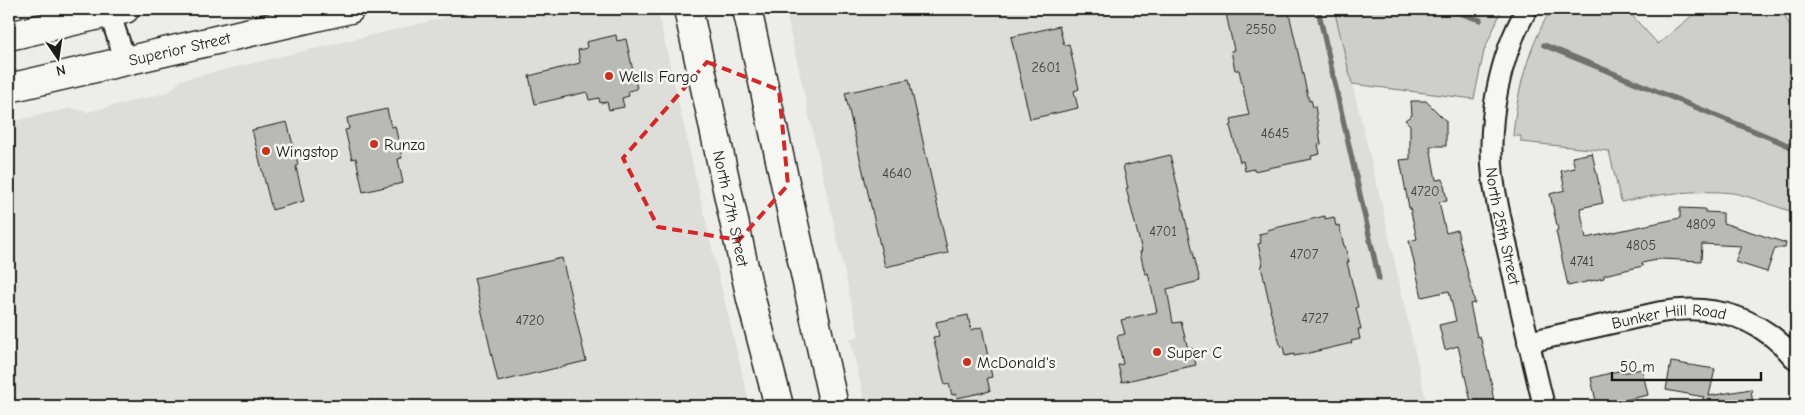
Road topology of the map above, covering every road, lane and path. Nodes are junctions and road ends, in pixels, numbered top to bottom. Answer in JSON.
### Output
{"nodes":[{"id":1,"x":350,"y":9,"type":"edge"},
{"id":2,"x":688,"y":9,"type":"edge"},
{"id":3,"x":747,"y":9,"type":"edge"},
{"id":4,"x":1528,"y":9,"type":"edge"},
{"id":5,"x":114,"y":10,"type":"edge"},
{"id":6,"x":9,"y":36,"type":"edge"},
{"id":7,"x":115,"y":65,"type":"junction"},
{"id":8,"x":9,"y":88,"type":"edge"},
{"id":9,"x":1528,"y":342,"type":"junction"},
{"id":10,"x":1796,"y":360,"type":"edge"},
{"id":11,"x":779,"y":406,"type":"edge"},
{"id":12,"x":834,"y":406,"type":"edge"},
{"id":13,"x":1544,"y":406,"type":"edge"}],
"edges":[{"from":1,"to":7,"type":"main road","name":"Superior Street"},
{"from":2,"to":11,"type":"main road","name":"North 27th Street"},
{"from":3,"to":12,"type":"main road"},
{"from":4,"to":9,"type":"street","name":"North 25th Street"},
{"from":5,"to":6,"type":"main road"},
{"from":5,"to":7,"type":"street"},
{"from":7,"to":8,"type":"main road","name":"Superior Street"},
{"from":9,"to":10,"type":"street","name":"Bunker Hill Road"},
{"from":9,"to":13,"type":"street","name":"North 25th Street"}]}
